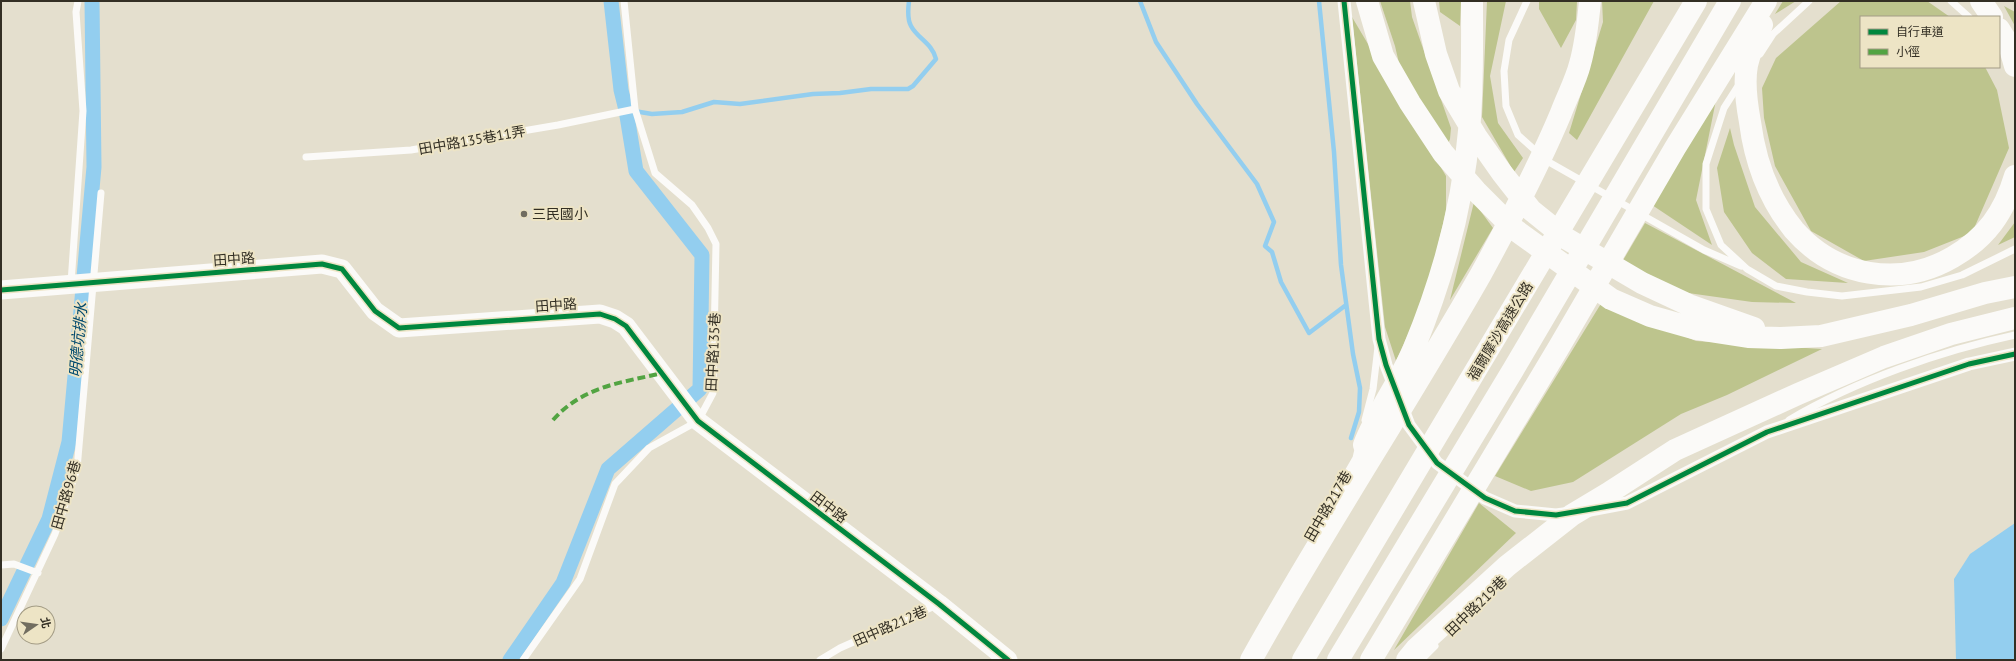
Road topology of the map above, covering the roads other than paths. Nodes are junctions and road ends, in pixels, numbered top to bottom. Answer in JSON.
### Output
{"nodes":[{"id":1,"x":78,"y":1,"type":"edge"},
{"id":2,"x":624,"y":1,"type":"edge"},
{"id":3,"x":1344,"y":1,"type":"edge"},
{"id":4,"x":1367,"y":1,"type":"edge"},
{"id":5,"x":1424,"y":1,"type":"edge"},
{"id":6,"x":1472,"y":1,"type":"edge"},
{"id":7,"x":1527,"y":1,"type":"edge"},
{"id":8,"x":1590,"y":1,"type":"edge"},
{"id":9,"x":1696,"y":1,"type":"edge"},
{"id":10,"x":1730,"y":1,"type":"edge"},
{"id":11,"x":1766,"y":1,"type":"edge"},
{"id":12,"x":1774,"y":1,"type":"edge"},
{"id":13,"x":1809,"y":1,"type":"edge"},
{"id":14,"x":1951,"y":1,"type":"edge"},
{"id":15,"x":1981,"y":1,"type":"edge"},
{"id":16,"x":1968,"y":16,"type":"edge"},
{"id":17,"x":1991,"y":16,"type":"edge"},
{"id":18,"x":2002,"y":38,"type":"edge"},
{"id":19,"x":2015,"y":66,"type":"edge"},
{"id":20,"x":635,"y":109,"type":"junction"},
{"id":21,"x":306,"y":157,"type":"dead end"},
{"id":22,"x":2015,"y":176,"type":"edge"},
{"id":23,"x":101,"y":193,"type":"dead end"},
{"id":24,"x":2015,"y":249,"type":"edge"},
{"id":25,"x":1747,"y":269,"type":"junction"},
{"id":26,"x":83,"y":283,"type":"junction"},
{"id":27,"x":2015,"y":286,"type":"edge"},
{"id":28,"x":1,"y":290,"type":"edge"},
{"id":29,"x":2015,"y":318,"type":"edge"},
{"id":30,"x":2015,"y":335,"type":"edge"},
{"id":31,"x":1781,"y":338,"type":"junction"},
{"id":32,"x":1379,"y":339,"type":"junction"},
{"id":33,"x":2015,"y":354,"type":"edge"},
{"id":34,"x":689,"y":409,"type":"junction"},
{"id":35,"x":1767,"y":432,"type":"junction"},
{"id":36,"x":1340,"y":506,"type":"junction"},
{"id":37,"x":1310,"y":538,"type":"dead end"},
{"id":38,"x":1532,"y":552,"type":"dead end"},
{"id":39,"x":1,"y":565,"type":"edge"},
{"id":40,"x":38,"y":572,"type":"junction"},
{"id":41,"x":1277,"y":599,"type":"dead end"},
{"id":42,"x":1481,"y":600,"type":"dead end"},
{"id":43,"x":938,"y":604,"type":"junction"},
{"id":44,"x":1443,"y":638,"type":"dead end"},
{"id":45,"x":1,"y":649,"type":"edge"},
{"id":46,"x":523,"y":660,"type":"edge"},
{"id":47,"x":820,"y":660,"type":"edge"},
{"id":48,"x":1008,"y":660,"type":"edge"},
{"id":49,"x":1244,"y":660,"type":"edge"},
{"id":50,"x":1251,"y":660,"type":"edge"},
{"id":51,"x":1303,"y":660,"type":"edge"},
{"id":52,"x":1338,"y":660,"type":"edge"},
{"id":53,"x":1371,"y":660,"type":"edge"},
{"id":54,"x":1407,"y":660,"type":"edge"},
{"id":55,"x":1421,"y":660,"type":"edge"}],
"edges":[{"from":1,"to":26,"type":"lane"},
{"from":2,"to":20,"type":"lane","name":"田中路135巷"},
{"from":3,"to":32,"type":"street"},
{"from":4,"to":31,"type":"highway"},
{"from":5,"to":31,"type":"highway"},
{"from":6,"to":36,"type":"highway"},
{"from":7,"to":25,"type":"lane"},
{"from":8,"to":36,"type":"highway"},
{"from":9,"to":51,"type":"highway","name":"福爾摩沙高速公路"},
{"from":10,"to":52,"type":"highway"},
{"from":11,"to":53,"type":"highway"},
{"from":12,"to":22,"type":"highway"},
{"from":13,"to":25,"type":"lane"},
{"from":14,"to":16,"type":"lane"},
{"from":15,"to":17,"type":"highway"},
{"from":18,"to":19,"type":"highway"},
{"from":20,"to":21,"type":"lane","name":"田中路135巷11弄"},
{"from":20,"to":34,"type":"lane","name":"田中路135巷"},
{"from":23,"to":26,"type":"lane"},
{"from":24,"to":25,"type":"lane"},
{"from":26,"to":28,"type":"street","name":"田中路"},
{"from":26,"to":34,"type":"street","name":"田中路"},
{"from":26,"to":40,"type":"lane","name":"田中路96巷"},
{"from":27,"to":31,"type":"highway"},
{"from":29,"to":54,"type":"highway"},
{"from":30,"to":35,"type":"lane"},
{"from":32,"to":35,"type":"street"},
{"from":32,"to":37,"type":"lane","name":"田中路217巷"},
{"from":33,"to":35,"type":"street"},
{"from":34,"to":43,"type":"street","name":"田中路"},
{"from":34,"to":46,"type":"lane"},
{"from":36,"to":50,"type":"highway"},
{"from":38,"to":42,"type":"lane","name":"田中路219巷"},
{"from":39,"to":40,"type":"lane"},
{"from":40,"to":45,"type":"lane","name":"田中路96巷"},
{"from":41,"to":49,"type":"lane"},
{"from":43,"to":47,"type":"lane","name":"田中路212巷"},
{"from":43,"to":48,"type":"street","name":"田中路"},
{"from":44,"to":55,"type":"lane","name":"田中路219巷"}]}
